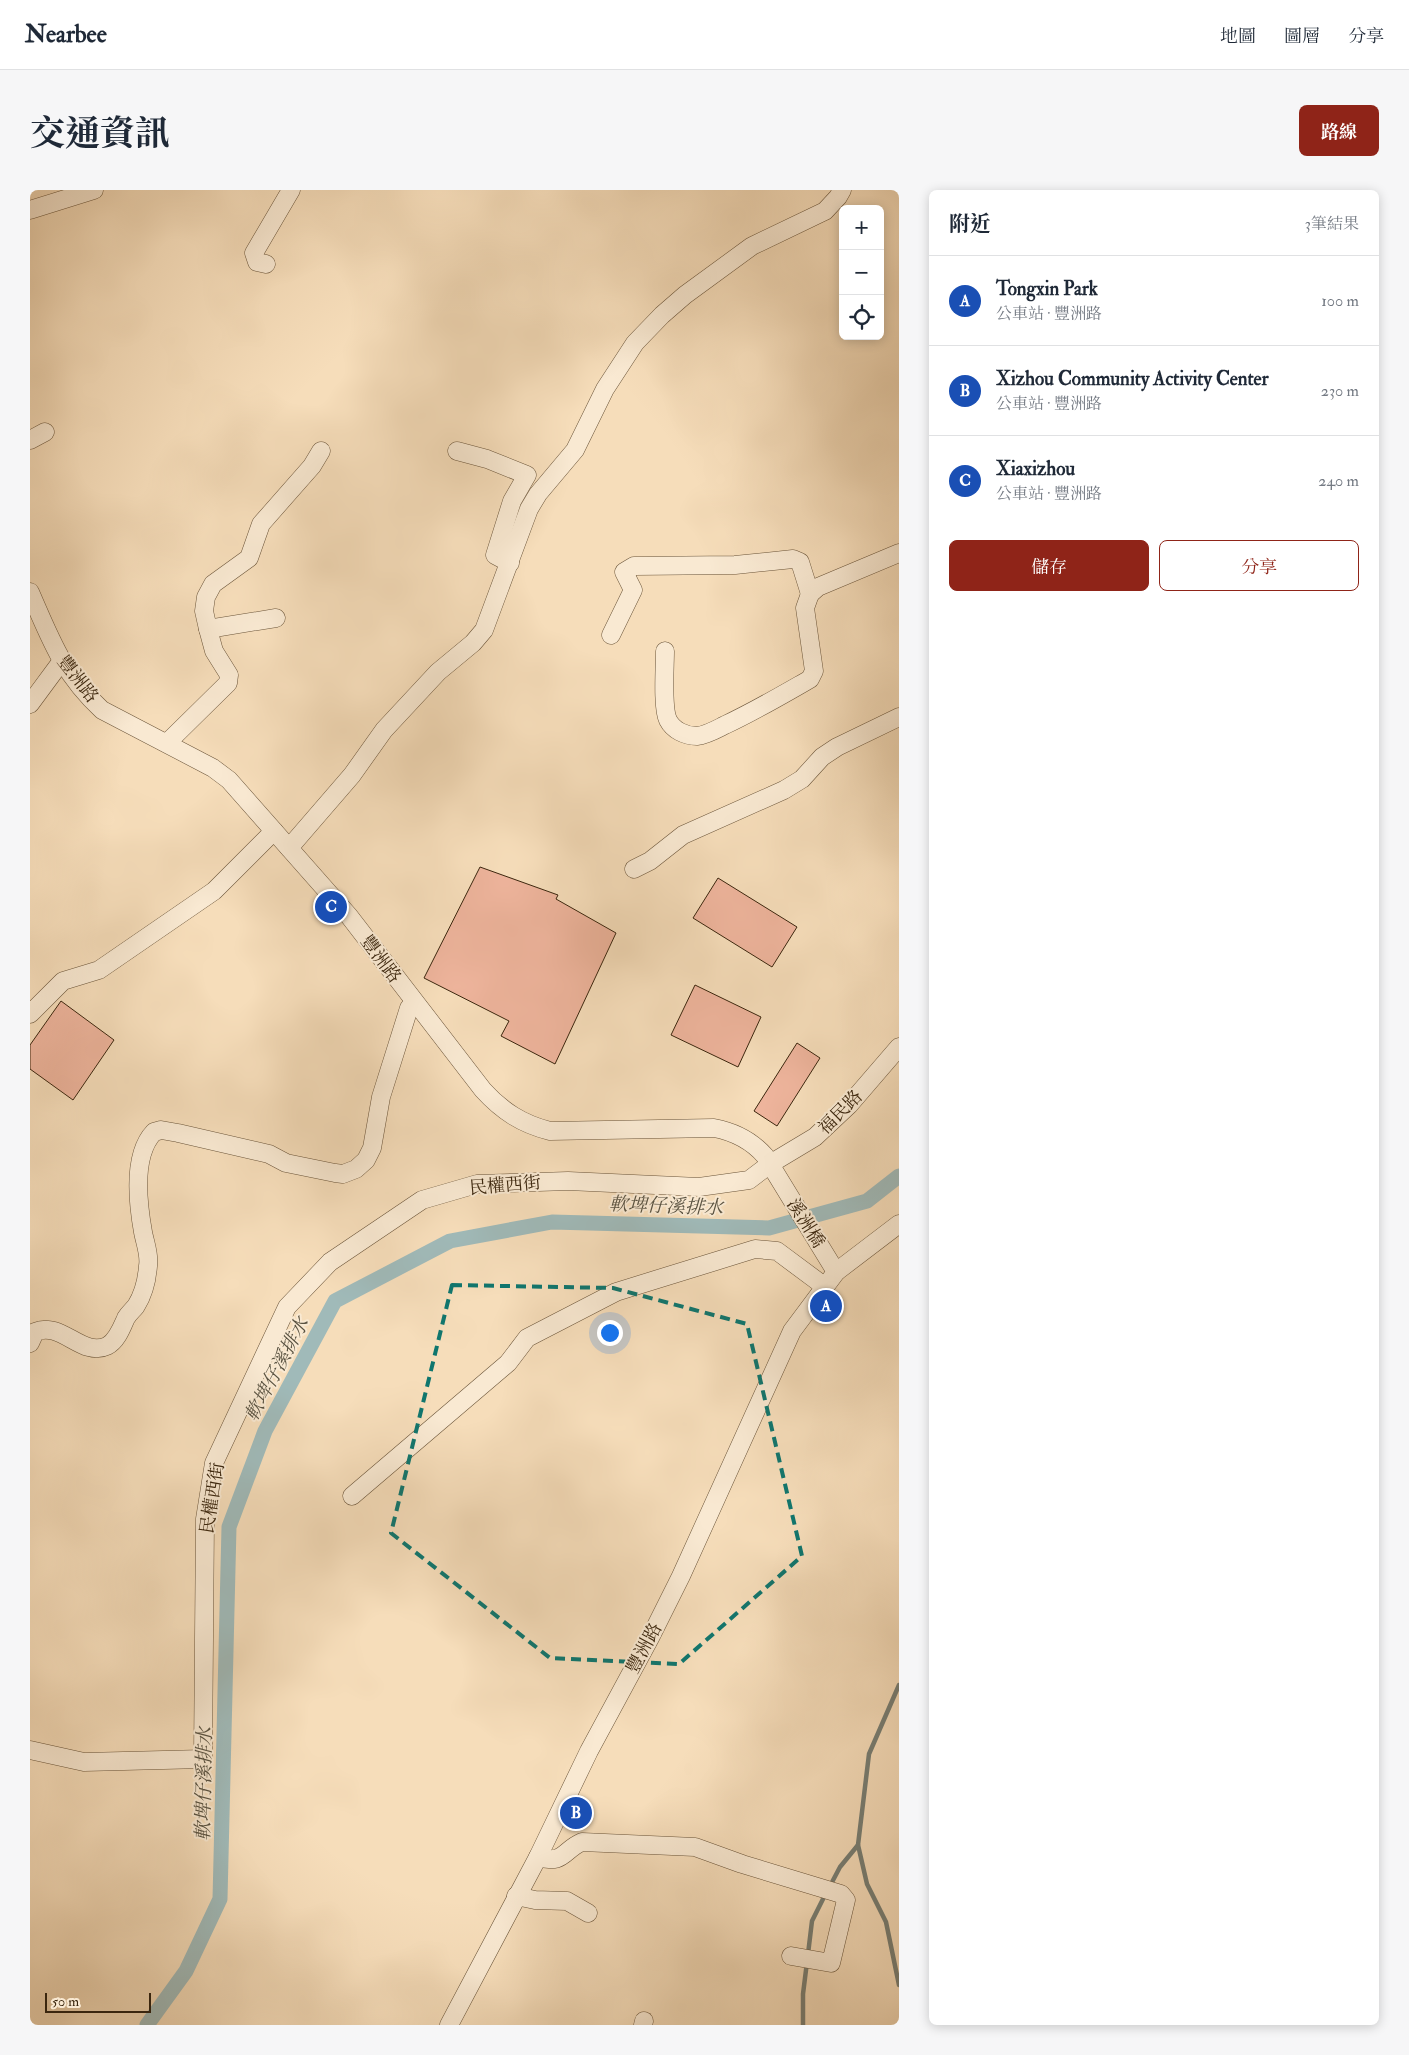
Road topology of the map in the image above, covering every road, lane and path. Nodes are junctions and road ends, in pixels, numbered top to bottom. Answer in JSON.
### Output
{"nodes":[{"id":1,"x":94,"y":190,"type":"edge"},
{"id":2,"x":291,"y":190,"type":"edge"},
{"id":3,"x":842,"y":190,"type":"edge"},
{"id":4,"x":30,"y":210,"type":"edge"},
{"id":5,"x":266,"y":264,"type":"dead end"},
{"id":6,"x":321,"y":451,"type":"dead end"},
{"id":7,"x":457,"y":451,"type":"dead end"},
{"id":8,"x":899,"y":553,"type":"edge"},
{"id":9,"x":510,"y":563,"type":"junction"},
{"id":10,"x":30,"y":592,"type":"edge"},
{"id":11,"x":810,"y":594,"type":"junction"},
{"id":12,"x":276,"y":618,"type":"dead end"},
{"id":13,"x":208,"y":629,"type":"junction"},
{"id":14,"x":611,"y":635,"type":"dead end"},
{"id":15,"x":665,"y":651,"type":"dead end"},
{"id":16,"x":61,"y":662,"type":"junction"},
{"id":17,"x":30,"y":704,"type":"edge"},
{"id":18,"x":899,"y":718,"type":"edge"},
{"id":19,"x":167,"y":743,"type":"junction"},
{"id":20,"x":274,"y":831,"type":"junction"},
{"id":21,"x":289,"y":848,"type":"junction"},
{"id":22,"x":634,"y":870,"type":"dead end"},
{"id":23,"x":416,"y":1003,"type":"junction"},
{"id":24,"x":30,"y":1014,"type":"edge"},
{"id":25,"x":899,"y":1047,"type":"edge"},
{"id":26,"x":772,"y":1168,"type":"junction"},
{"id":27,"x":899,"y":1224,"type":"edge"},
{"id":28,"x":836,"y":1272,"type":"junction"},
{"id":29,"x":824,"y":1286,"type":"junction"},
{"id":30,"x":30,"y":1343,"type":"edge"},
{"id":31,"x":352,"y":1496,"type":"dead end"},
{"id":32,"x":30,"y":1750,"type":"edge"},
{"id":33,"x":538,"y":1857,"type":"junction"},
{"id":34,"x":516,"y":1896,"type":"junction"},
{"id":35,"x":588,"y":1913,"type":"dead end"},
{"id":36,"x":791,"y":1956,"type":"dead end"},
{"id":37,"x":449,"y":2025,"type":"edge"}],
"edges":[{"from":1,"to":4,"type":"street"},
{"from":2,"to":5,"type":"street"},
{"from":3,"to":9,"type":"street"},
{"from":6,"to":13,"type":"street"},
{"from":7,"to":9,"type":"street"},
{"from":8,"to":11,"type":"street"},
{"from":9,"to":21,"type":"street"},
{"from":10,"to":16,"type":"street","name":"豐洲路"},
{"from":11,"to":14,"type":"street"},
{"from":11,"to":15,"type":"street"},
{"from":12,"to":13,"type":"street"},
{"from":13,"to":19,"type":"street"},
{"from":16,"to":17,"type":"street"},
{"from":16,"to":19,"type":"street","name":"豐洲路"},
{"from":18,"to":22,"type":"street"},
{"from":19,"to":20,"type":"street","name":"豐洲路"},
{"from":20,"to":21,"type":"street","name":"豐洲路"},
{"from":20,"to":24,"type":"street"},
{"from":21,"to":23,"type":"street","name":"豐洲路"},
{"from":23,"to":26,"type":"street","name":"豐洲路"},
{"from":23,"to":30,"type":"street"},
{"from":25,"to":26,"type":"street","name":"福民路"},
{"from":26,"to":28,"type":"street","name":"溪洲橋"},
{"from":26,"to":32,"type":"street","name":"民權西街"},
{"from":27,"to":28,"type":"street","name":"豐洲路"},
{"from":28,"to":29,"type":"street","name":"豐洲路"},
{"from":29,"to":31,"type":"street"},
{"from":29,"to":33,"type":"street","name":"豐洲路"},
{"from":33,"to":34,"type":"street","name":"豐洲路"},
{"from":33,"to":36,"type":"street"},
{"from":34,"to":35,"type":"street"},
{"from":34,"to":37,"type":"street","name":"豐洲路"}]}
